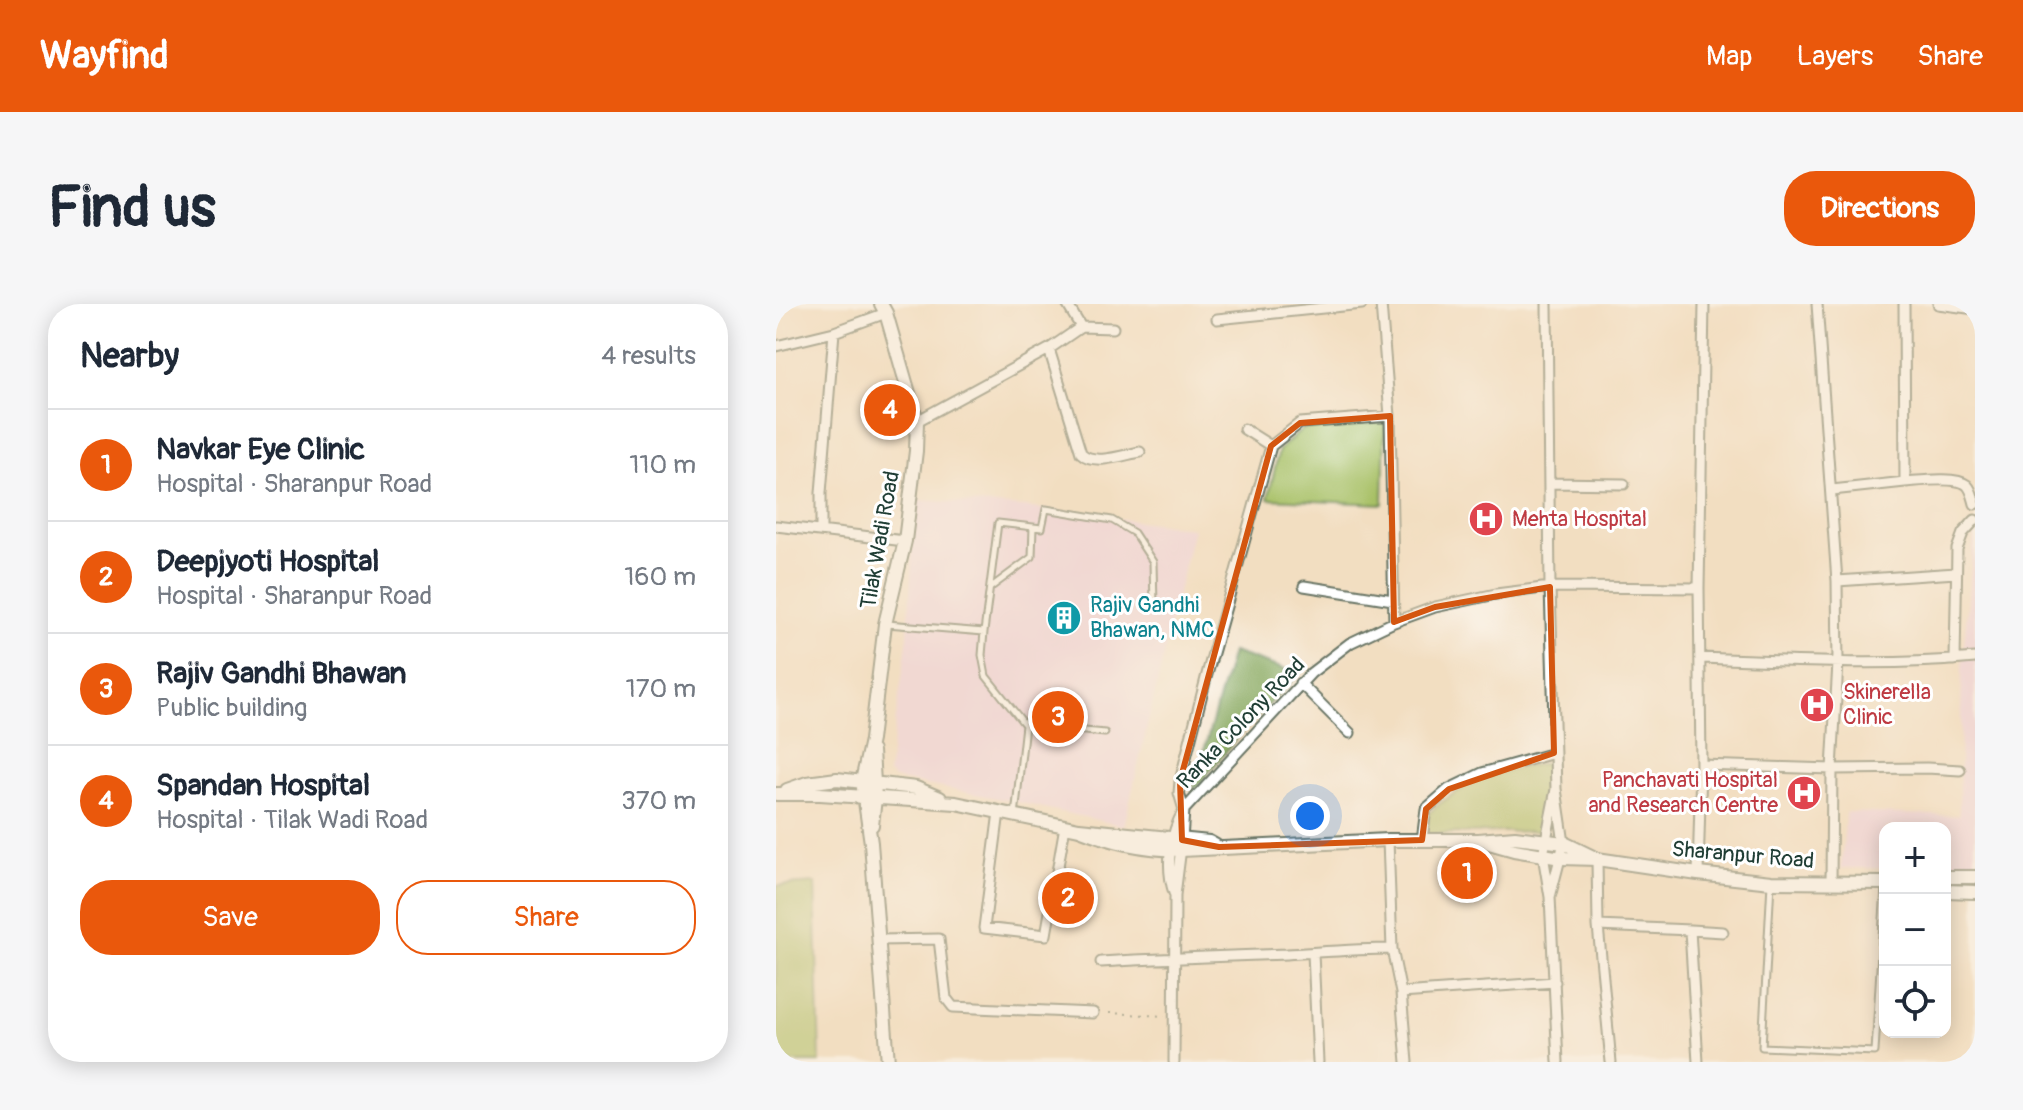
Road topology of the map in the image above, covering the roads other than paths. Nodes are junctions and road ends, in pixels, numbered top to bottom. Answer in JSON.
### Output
{"nodes":[{"id":1,"x":1067,"y":304,"type":"edge"},
{"id":2,"x":1362,"y":304,"type":"edge"},
{"id":3,"x":1381,"y":304,"type":"edge"},
{"id":4,"x":1547,"y":304,"type":"edge"},
{"id":5,"x":1704,"y":304,"type":"edge"},
{"id":6,"x":1817,"y":304,"type":"edge"},
{"id":7,"x":1904,"y":304,"type":"edge"},
{"id":8,"x":1938,"y":304,"type":"edge"},
{"id":9,"x":884,"y":309,"type":"edge"},
{"id":10,"x":1975,"y":309,"type":"edge"},
{"id":11,"x":1217,"y":319,"type":"dead end"},
{"id":12,"x":1081,"y":327,"type":"junction"},
{"id":13,"x":1113,"y":328,"type":"dead end"},
{"id":14,"x":834,"y":332,"type":"junction"},
{"id":15,"x":776,"y":346,"type":"edge"},
{"id":16,"x":1049,"y":349,"type":"junction"},
{"id":17,"x":1390,"y":416,"type":"junction"},
{"id":18,"x":917,"y":421,"type":"junction"},
{"id":19,"x":1244,"y":429,"type":"dead end"},
{"id":20,"x":1271,"y":446,"type":"junction"},
{"id":21,"x":1140,"y":452,"type":"dead end"},
{"id":22,"x":1905,"y":482,"type":"junction"},
{"id":23,"x":1549,"y":483,"type":"junction"},
{"id":24,"x":1624,"y":484,"type":"dead end"},
{"id":25,"x":1832,"y":490,"type":"junction"},
{"id":26,"x":1975,"y":504,"type":"edge"},
{"id":27,"x":1975,"y":520,"type":"edge"},
{"id":28,"x":776,"y":526,"type":"edge"},
{"id":29,"x":1033,"y":527,"type":"junction"},
{"id":30,"x":821,"y":530,"type":"junction"},
{"id":31,"x":905,"y":541,"type":"junction"},
{"id":32,"x":1956,"y":573,"type":"junction"},
{"id":33,"x":1837,"y":581,"type":"junction"},
{"id":34,"x":1304,"y":586,"type":"dead end"},
{"id":35,"x":1550,"y":587,"type":"junction"},
{"id":36,"x":990,"y":588,"type":"junction"},
{"id":37,"x":1699,"y":588,"type":"junction"},
{"id":38,"x":1393,"y":600,"type":"junction"},
{"id":39,"x":1154,"y":606,"type":"dead end"},
{"id":40,"x":1394,"y":622,"type":"junction"},
{"id":41,"x":885,"y":624,"type":"junction"},
{"id":42,"x":984,"y":632,"type":"junction"},
{"id":43,"x":1700,"y":658,"type":"junction"},
{"id":44,"x":1975,"y":658,"type":"edge"},
{"id":45,"x":1955,"y":660,"type":"junction"},
{"id":46,"x":1838,"y":663,"type":"junction"},
{"id":47,"x":1300,"y":683,"type":"junction"},
{"id":48,"x":1025,"y":725,"type":"junction"},
{"id":49,"x":1105,"y":733,"type":"dead end"},
{"id":50,"x":1350,"y":733,"type":"dead end"},
{"id":51,"x":1554,"y":753,"type":"junction"},
{"id":52,"x":1701,"y":765,"type":"junction"},
{"id":53,"x":870,"y":766,"type":"junction"},
{"id":54,"x":1832,"y":769,"type":"junction"},
{"id":55,"x":1960,"y":770,"type":"dead end"},
{"id":56,"x":843,"y":779,"type":"junction"},
{"id":57,"x":868,"y":782,"type":"junction"},
{"id":58,"x":892,"y":784,"type":"junction"},
{"id":59,"x":1556,"y":789,"type":"junction"},
{"id":60,"x":776,"y":794,"type":"edge"},
{"id":61,"x":845,"y":796,"type":"junction"},
{"id":62,"x":869,"y":797,"type":"junction"},
{"id":63,"x":892,"y":798,"type":"junction"},
{"id":64,"x":956,"y":803,"type":"junction"},
{"id":65,"x":1184,"y":810,"type":"junction"},
{"id":66,"x":870,"y":812,"type":"junction"},
{"id":67,"x":999,"y":812,"type":"junction"},
{"id":68,"x":1015,"y":816,"type":"junction"},
{"id":69,"x":1065,"y":826,"type":"junction"},
{"id":70,"x":1388,"y":840,"type":"junction"},
{"id":71,"x":1422,"y":840,"type":"junction"},
{"id":72,"x":1478,"y":840,"type":"junction"},
{"id":73,"x":1545,"y":840,"type":"junction"},
{"id":74,"x":1564,"y":843,"type":"junction"},
{"id":75,"x":1176,"y":845,"type":"junction"},
{"id":76,"x":1543,"y":855,"type":"junction"},
{"id":77,"x":1561,"y":858,"type":"junction"},
{"id":78,"x":1597,"y":859,"type":"junction"},
{"id":79,"x":1698,"y":874,"type":"junction"},
{"id":80,"x":1951,"y":877,"type":"edge"},
{"id":81,"x":1975,"y":877,"type":"edge"},
{"id":82,"x":1771,"y":882,"type":"junction"},
{"id":83,"x":1831,"y":882,"type":"junction"},
{"id":84,"x":1879,"y":884,"type":"edge"},
{"id":85,"x":1951,"y":891,"type":"edge"},
{"id":86,"x":1975,"y":892,"type":"edge"},
{"id":87,"x":1884,"y":894,"type":"edge"},
{"id":88,"x":1550,"y":897,"type":"junction"},
{"id":89,"x":1050,"y":912,"type":"junction"},
{"id":90,"x":1077,"y":917,"type":"dead end"},
{"id":91,"x":1598,"y":926,"type":"junction"},
{"id":92,"x":1690,"y":930,"type":"junction"},
{"id":93,"x":1723,"y":932,"type":"dead end"},
{"id":94,"x":878,"y":940,"type":"junction"},
{"id":95,"x":1392,"y":949,"type":"junction"},
{"id":96,"x":1313,"y":953,"type":"junction"},
{"id":97,"x":1176,"y":957,"type":"junction"},
{"id":98,"x":1101,"y":962,"type":"dead end"},
{"id":99,"x":1555,"y":982,"type":"junction"},
{"id":100,"x":1401,"y":993,"type":"junction"},
{"id":101,"x":1093,"y":1013,"type":"dead end"},
{"id":102,"x":888,"y":1062,"type":"edge"},
{"id":103,"x":1174,"y":1062,"type":"edge"},
{"id":104,"x":1318,"y":1062,"type":"edge"},
{"id":105,"x":1407,"y":1062,"type":"edge"},
{"id":106,"x":1558,"y":1062,"type":"edge"},
{"id":107,"x":1611,"y":1062,"type":"edge"},
{"id":108,"x":1698,"y":1062,"type":"edge"}],
"edges":[{"from":1,"to":12,"type":"street"},
{"from":2,"to":11,"type":"street"},
{"from":3,"to":17,"type":"street"},
{"from":4,"to":23,"type":"street"},
{"from":5,"to":37,"type":"street"},
{"from":6,"to":25,"type":"street"},
{"from":7,"to":22,"type":"street"},
{"from":8,"to":10,"type":"street"},
{"from":9,"to":14,"type":"street"},
{"from":9,"to":18,"type":"main road","name":"Tilak Wadi Road"},
{"from":12,"to":13,"type":"street"},
{"from":12,"to":16,"type":"street"},
{"from":14,"to":15,"type":"street"},
{"from":14,"to":30,"type":"street"},
{"from":16,"to":18,"type":"street"},
{"from":16,"to":21,"type":"street"},
{"from":17,"to":20,"type":"street"},
{"from":17,"to":38,"type":"street"},
{"from":18,"to":31,"type":"main road","name":"Tilak Wadi Road"},
{"from":19,"to":20,"type":"street"},
{"from":20,"to":65,"type":"street"},
{"from":22,"to":25,"type":"street"},
{"from":22,"to":26,"type":"street"},
{"from":23,"to":24,"type":"street"},
{"from":23,"to":35,"type":"street"},
{"from":25,"to":33,"type":"street"},
{"from":27,"to":32,"type":"street"},
{"from":28,"to":30,"type":"street"},
{"from":29,"to":36,"type":"lane"},
{"from":29,"to":36,"type":"lane"},
{"from":29,"to":39,"type":"lane"},
{"from":30,"to":31,"type":"street"},
{"from":31,"to":41,"type":"main road","name":"Tilak Wadi Road"},
{"from":32,"to":33,"type":"street"},
{"from":32,"to":45,"type":"street"},
{"from":33,"to":46,"type":"street"},
{"from":34,"to":38,"type":"street"},
{"from":35,"to":37,"type":"street","name":"Ranka Colony Road"},
{"from":35,"to":40,"type":"street","name":"Ranka Colony Road"},
{"from":35,"to":51,"type":"street"},
{"from":36,"to":42,"type":"lane"},
{"from":37,"to":43,"type":"street"},
{"from":38,"to":40,"type":"street"},
{"from":40,"to":47,"type":"street","name":"Ranka Colony Road"},
{"from":41,"to":42,"type":"lane"},
{"from":41,"to":53,"type":"main road","name":"Tilak Wadi Road"},
{"from":42,"to":48,"type":"lane"},
{"from":43,"to":46,"type":"street"},
{"from":43,"to":52,"type":"street"},
{"from":44,"to":45,"type":"street"},
{"from":45,"to":46,"type":"street"},
{"from":46,"to":54,"type":"street"},
{"from":47,"to":50,"type":"street"},
{"from":47,"to":65,"type":"street","name":"Ranka Colony Road"},
{"from":48,"to":49,"type":"lane"},
{"from":48,"to":68,"type":"lane"},
{"from":51,"to":59,"type":"street"},
{"from":51,"to":71,"type":"street"},
{"from":52,"to":54,"type":"street"},
{"from":52,"to":79,"type":"street"},
{"from":53,"to":56,"type":"main road"},
{"from":53,"to":57,"type":"main road","name":"Tilak Wadi Road"},
{"from":53,"to":58,"type":"main road"},
{"from":54,"to":55,"type":"street"},
{"from":54,"to":83,"type":"street"},
{"from":56,"to":57,"type":"main road","name":"Sharanpur Road"},
{"from":56,"to":60,"type":"main road","name":"Sharanpur Road"},
{"from":57,"to":58,"type":"main road","name":"Sharanpur Road"},
{"from":57,"to":62,"type":"main road","name":"Tilak Wadi Road"},
{"from":58,"to":64,"type":"main road","name":"Sharanpur Road"},
{"from":59,"to":73,"type":"street"},
{"from":59,"to":74,"type":"street"},
{"from":60,"to":61,"type":"main road","name":"Sharanpur Road"},
{"from":61,"to":62,"type":"main road","name":"Sharanpur Road"},
{"from":61,"to":66,"type":"main road"},
{"from":62,"to":63,"type":"main road","name":"Sharanpur Road"},
{"from":62,"to":66,"type":"main road","name":"Tilak Wadi Road"},
{"from":63,"to":64,"type":"main road","name":"Sharanpur Road"},
{"from":63,"to":66,"type":"main road"},
{"from":64,"to":67,"type":"main road","name":"Sharanpur Road"},
{"from":65,"to":75,"type":"street","name":"Ranka Colony Road"},
{"from":66,"to":94,"type":"main road","name":"Tilak Wadi Road"},
{"from":67,"to":68,"type":"main road","name":"Sharanpur Road"},
{"from":67,"to":89,"type":"street"},
{"from":68,"to":69,"type":"main road","name":"Sharanpur Road"},
{"from":69,"to":75,"type":"main road","name":"Sharanpur Road"},
{"from":69,"to":89,"type":"street"},
{"from":70,"to":71,"type":"main road","name":"Sharanpur Road"},
{"from":70,"to":75,"type":"main road","name":"Sharanpur Road"},
{"from":70,"to":95,"type":"street"},
{"from":71,"to":72,"type":"main road","name":"Sharanpur Road"},
{"from":72,"to":73,"type":"main road","name":"Sharanpur Road"},
{"from":72,"to":76,"type":"main road","name":"Sharanpur Road"},
{"from":73,"to":74,"type":"main road","name":"Sharanpur Road"},
{"from":73,"to":76,"type":"street"},
{"from":74,"to":77,"type":"street"},
{"from":74,"to":78,"type":"main road","name":"Sharanpur Road"},
{"from":75,"to":97,"type":"street","name":"Ranka Colony Road"},
{"from":76,"to":77,"type":"main road","name":"Sharanpur Road"},
{"from":76,"to":88,"type":"street"},
{"from":77,"to":78,"type":"main road","name":"Sharanpur Road"},
{"from":77,"to":88,"type":"street"},
{"from":78,"to":79,"type":"main road","name":"Sharanpur Road"},
{"from":78,"to":91,"type":"street"},
{"from":79,"to":82,"type":"main road","name":"Sharanpur Road"},
{"from":80,"to":81,"type":"main road"},
{"from":82,"to":83,"type":"main road","name":"Sharanpur Road"},
{"from":82,"to":87,"type":"lane"},
{"from":83,"to":84,"type":"main road","name":"Sharanpur Road"},
{"from":85,"to":86,"type":"main road"},
{"from":88,"to":99,"type":"street"},
{"from":89,"to":90,"type":"street"},
{"from":91,"to":92,"type":"street"},
{"from":91,"to":107,"type":"street"},
{"from":92,"to":93,"type":"street"},
{"from":92,"to":108,"type":"street"},
{"from":94,"to":101,"type":"street"},
{"from":94,"to":102,"type":"main road","name":"Tilak Wadi Road"},
{"from":95,"to":96,"type":"street"},
{"from":95,"to":100,"type":"street"},
{"from":96,"to":97,"type":"street"},
{"from":96,"to":104,"type":"street"},
{"from":97,"to":98,"type":"street"},
{"from":97,"to":103,"type":"street","name":"Ranka Colony Road"},
{"from":99,"to":100,"type":"street"},
{"from":99,"to":106,"type":"street"},
{"from":100,"to":105,"type":"street"}]}
